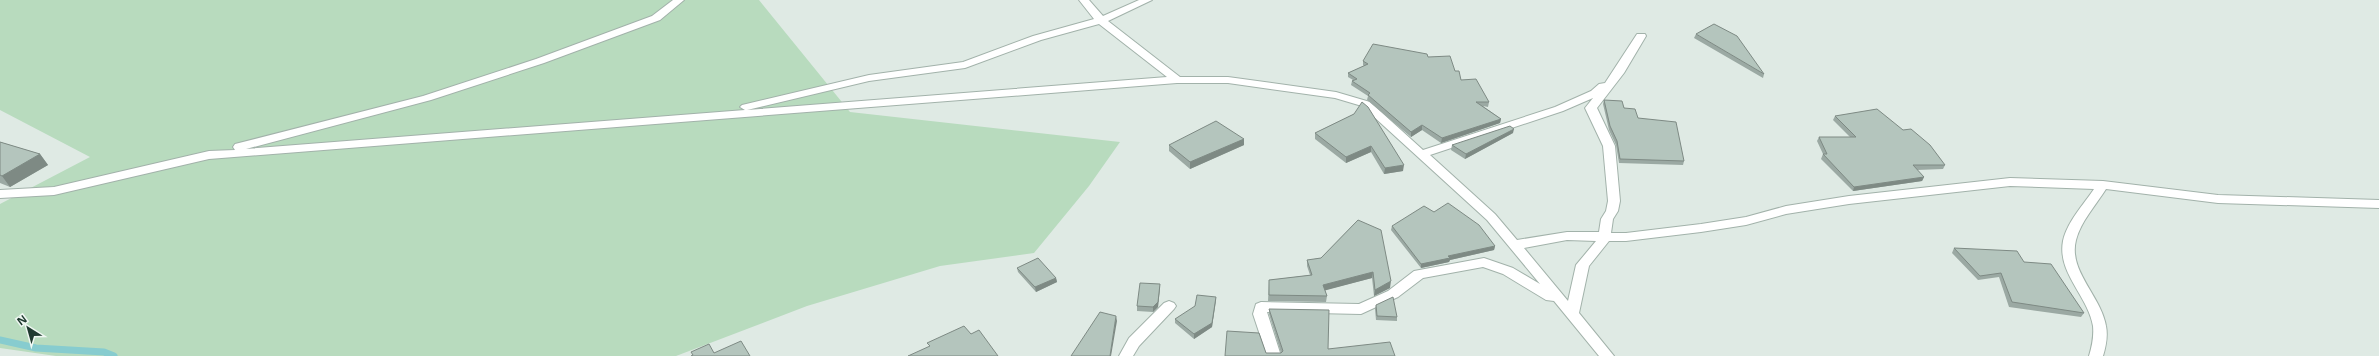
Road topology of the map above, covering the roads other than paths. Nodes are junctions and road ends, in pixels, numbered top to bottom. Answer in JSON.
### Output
{"nodes":[{"id":1,"x":679,"y":0,"type":"edge"},
{"id":2,"x":1084,"y":0,"type":"edge"},
{"id":3,"x":1148,"y":0,"type":"edge"},
{"id":4,"x":1101,"y":20,"type":"junction"},
{"id":5,"x":1641,"y":36,"type":"dead end"},
{"id":6,"x":1619,"y":73,"type":"junction"},
{"id":7,"x":1177,"y":80,"type":"junction"},
{"id":8,"x":708,"y":117,"type":"junction"},
{"id":9,"x":1422,"y":154,"type":"junction"},
{"id":10,"x":209,"y":155,"type":"junction"},
{"id":11,"x":2103,"y":185,"type":"junction"},
{"id":12,"x":0,"y":194,"type":"edge"},
{"id":13,"x":2379,"y":204,"type":"edge"},
{"id":14,"x":1606,"y":236,"type":"junction"},
{"id":15,"x":1515,"y":245,"type":"junction"},
{"id":16,"x":1170,"y":306,"type":"dead end"},
{"id":17,"x":1572,"y":315,"type":"junction"},
{"id":18,"x":1126,"y":356,"type":"edge"},
{"id":19,"x":1274,"y":356,"type":"edge"},
{"id":20,"x":1607,"y":356,"type":"edge"},
{"id":21,"x":2096,"y":356,"type":"edge"}],
"edges":[{"from":1,"to":10,"type":"street"},
{"from":2,"to":4,"type":"street"},
{"from":3,"to":4,"type":"street"},
{"from":4,"to":7,"type":"street"},
{"from":4,"to":8,"type":"street"},
{"from":5,"to":6,"type":"street"},
{"from":6,"to":9,"type":"street"},
{"from":6,"to":14,"type":"street"},
{"from":7,"to":8,"type":"street"},
{"from":7,"to":9,"type":"street"},
{"from":8,"to":10,"type":"street"},
{"from":9,"to":15,"type":"street"},
{"from":10,"to":12,"type":"street"},
{"from":11,"to":13,"type":"street"},
{"from":11,"to":14,"type":"street"},
{"from":11,"to":21,"type":"street"},
{"from":14,"to":15,"type":"street"},
{"from":14,"to":17,"type":"street"},
{"from":15,"to":17,"type":"street"},
{"from":16,"to":18,"type":"street"},
{"from":17,"to":19,"type":"street"},
{"from":17,"to":20,"type":"street"}]}
